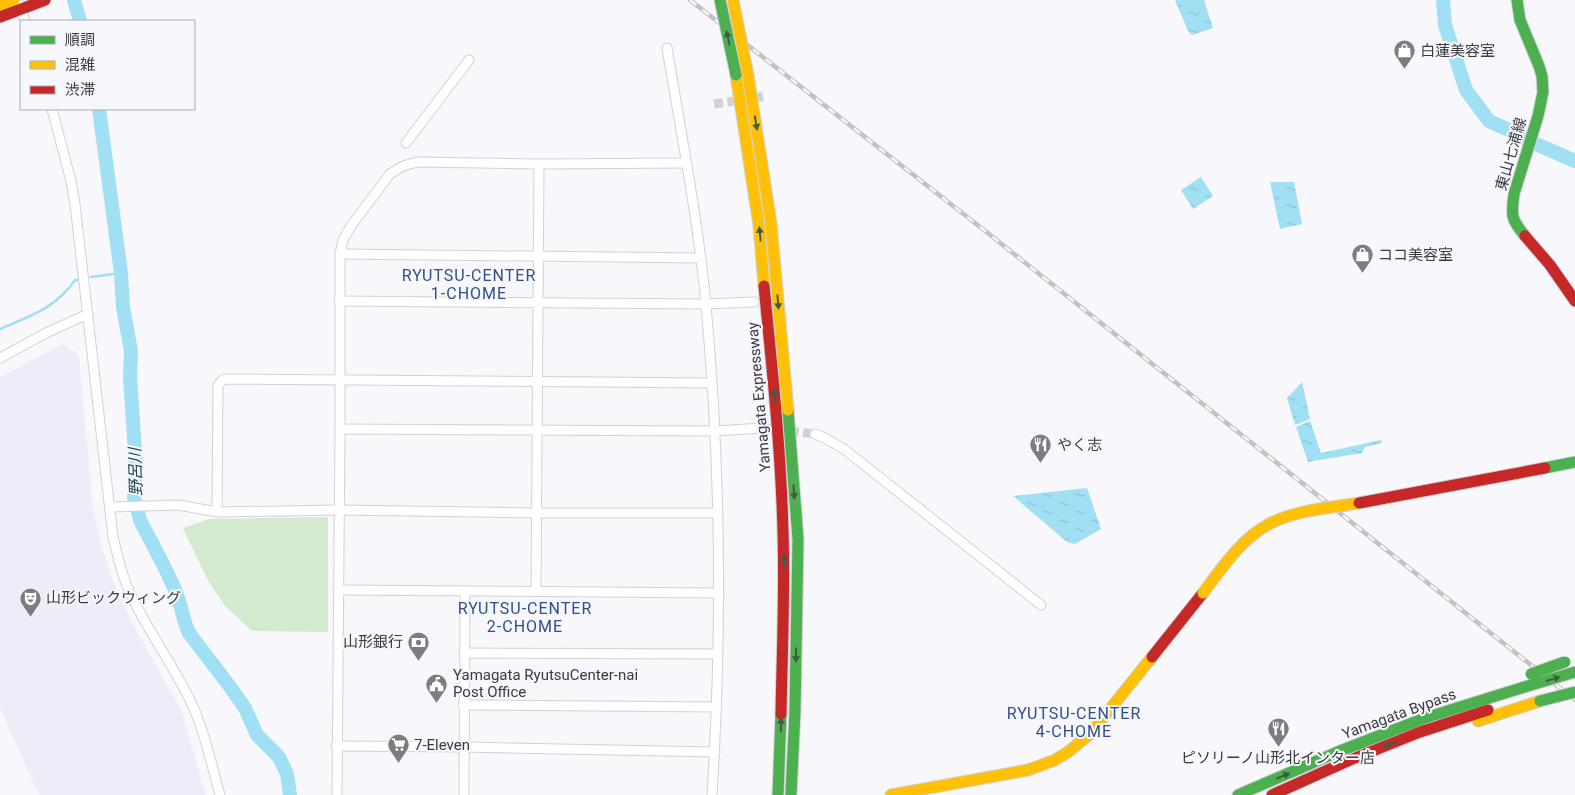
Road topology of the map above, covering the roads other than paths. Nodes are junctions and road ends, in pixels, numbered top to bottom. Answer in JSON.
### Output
{"nodes":[{"id":1,"x":45,"y":0,"type":"edge"},
{"id":2,"x":720,"y":0,"type":"edge"},
{"id":3,"x":734,"y":0,"type":"edge"},
{"id":4,"x":1517,"y":0,"type":"edge"},
{"id":5,"x":18,"y":3,"type":"edge"},
{"id":6,"x":0,"y":6,"type":"edge"},
{"id":7,"x":0,"y":17,"type":"edge"},
{"id":8,"x":25,"y":20,"type":"edge"},
{"id":9,"x":667,"y":48,"type":"dead end"},
{"id":10,"x":470,"y":60,"type":"dead end"},
{"id":11,"x":52,"y":110,"type":"edge"},
{"id":12,"x":406,"y":143,"type":"dead end"},
{"id":13,"x":686,"y":163,"type":"junction"},
{"id":14,"x":539,"y":164,"type":"junction"},
{"id":15,"x":340,"y":254,"type":"junction"},
{"id":16,"x":538,"y":257,"type":"junction"},
{"id":17,"x":700,"y":258,"type":"junction"},
{"id":18,"x":339,"y":301,"type":"junction"},
{"id":19,"x":1575,"y":301,"type":"edge"},
{"id":20,"x":538,"y":302,"type":"junction"},
{"id":21,"x":754,"y":302,"type":"dead end"},
{"id":22,"x":706,"y":304,"type":"junction"},
{"id":23,"x":88,"y":314,"type":"junction"},
{"id":24,"x":0,"y":358,"type":"edge"},
{"id":25,"x":339,"y":379,"type":"junction"},
{"id":26,"x":537,"y":381,"type":"junction"},
{"id":27,"x":711,"y":382,"type":"junction"},
{"id":28,"x":763,"y":428,"type":"tunnel mouth"},
{"id":29,"x":340,"y":429,"type":"junction"},
{"id":30,"x":536,"y":430,"type":"junction"},
{"id":31,"x":715,"y":431,"type":"junction"},
{"id":32,"x":815,"y":434,"type":"tunnel mouth"},
{"id":33,"x":1575,"y":462,"type":"edge"},
{"id":34,"x":110,"y":507,"type":"junction"},
{"id":35,"x":339,"y":510,"type":"junction"},
{"id":36,"x":217,"y":512,"type":"junction"},
{"id":37,"x":536,"y":513,"type":"junction"},
{"id":38,"x":718,"y":513,"type":"junction"},
{"id":39,"x":338,"y":590,"type":"junction"},
{"id":40,"x":536,"y":590,"type":"junction"},
{"id":41,"x":465,"y":591,"type":"junction"},
{"id":42,"x":719,"y":593,"type":"junction"},
{"id":43,"x":1041,"y":606,"type":"dead end"},
{"id":44,"x":464,"y":653,"type":"junction"},
{"id":45,"x":718,"y":654,"type":"junction"},
{"id":46,"x":1570,"y":661,"type":"edge"},
{"id":47,"x":1575,"y":672,"type":"edge"},
{"id":48,"x":1575,"y":683,"type":"edge"},
{"id":49,"x":1533,"y":689,"type":"junction"},
{"id":50,"x":1575,"y":692,"type":"edge"},
{"id":51,"x":463,"y":705,"type":"junction"},
{"id":52,"x":716,"y":707,"type":"junction"},
{"id":53,"x":336,"y":746,"type":"junction"},
{"id":54,"x":463,"y":747,"type":"junction"},
{"id":55,"x":715,"y":752,"type":"junction"},
{"id":56,"x":1350,"y":760,"type":"junction"},
{"id":57,"x":220,"y":795,"type":"edge"},
{"id":58,"x":337,"y":795,"type":"edge"},
{"id":59,"x":464,"y":795,"type":"edge"},
{"id":60,"x":712,"y":795,"type":"edge"},
{"id":61,"x":778,"y":795,"type":"edge"},
{"id":62,"x":791,"y":795,"type":"edge"},
{"id":63,"x":891,"y":795,"type":"edge"},
{"id":64,"x":1238,"y":795,"type":"edge"},
{"id":65,"x":1272,"y":795,"type":"edge"},
{"id":66,"x":1285,"y":795,"type":"edge"}],
"edges":[{"from":1,"to":5,"type":"main road"},
{"from":61,"to":2,"type":"main road","name":"Yamagata Expressway","one_way":true,"bridge":true},
{"from":3,"to":62,"type":"main road","name":"Yamagata Expressway","one_way":true,"bridge":true},
{"from":4,"to":19,"type":"main road","name":"東山七浦線"},
{"from":5,"to":6,"type":"main road"},
{"from":5,"to":7,"type":"main road"},
{"from":5,"to":8,"type":"street"},
{"from":9,"to":13,"type":"street"},
{"from":10,"to":12,"type":"street"},
{"from":11,"to":23,"type":"street"},
{"from":13,"to":14,"type":"street"},
{"from":13,"to":17,"type":"street"},
{"from":14,"to":15,"type":"street"},
{"from":14,"to":16,"type":"street"},
{"from":15,"to":16,"type":"street"},
{"from":15,"to":18,"type":"street"},
{"from":16,"to":17,"type":"street"},
{"from":16,"to":20,"type":"street"},
{"from":17,"to":22,"type":"street"},
{"from":18,"to":20,"type":"street"},
{"from":18,"to":25,"type":"street"},
{"from":20,"to":22,"type":"street"},
{"from":20,"to":26,"type":"street"},
{"from":21,"to":22,"type":"street"},
{"from":22,"to":27,"type":"street"},
{"from":23,"to":24,"type":"street"},
{"from":23,"to":34,"type":"street"},
{"from":25,"to":26,"type":"street"},
{"from":25,"to":29,"type":"street"},
{"from":25,"to":36,"type":"street"},
{"from":26,"to":27,"type":"street"},
{"from":26,"to":30,"type":"street"},
{"from":27,"to":31,"type":"street"},
{"from":28,"to":31,"type":"street"},
{"from":29,"to":30,"type":"street"},
{"from":29,"to":35,"type":"street"},
{"from":30,"to":31,"type":"street"},
{"from":30,"to":37,"type":"street"},
{"from":31,"to":38,"type":"street"},
{"from":32,"to":43,"type":"street"},
{"from":33,"to":63,"type":"main road","bridge":true},
{"from":34,"to":36,"type":"street"},
{"from":34,"to":57,"type":"street"},
{"from":35,"to":36,"type":"street"},
{"from":35,"to":37,"type":"street"},
{"from":35,"to":39,"type":"street"},
{"from":37,"to":38,"type":"street"},
{"from":37,"to":40,"type":"street"},
{"from":38,"to":42,"type":"street"},
{"from":39,"to":41,"type":"street"},
{"from":39,"to":53,"type":"street"},
{"from":40,"to":41,"type":"street"},
{"from":40,"to":42,"type":"street"},
{"from":41,"to":44,"type":"street"},
{"from":42,"to":45,"type":"street"},
{"from":44,"to":45,"type":"street"},
{"from":44,"to":51,"type":"street"},
{"from":45,"to":52,"type":"street"},
{"from":46,"to":49,"type":"main road","bridge":true},
{"from":49,"to":47,"type":"main road","name":"Yamagata Bypass","one_way":true,"bridge":true},
{"from":48,"to":49,"type":"main road","name":"Yamagata Bypass"},
{"from":49,"to":50,"type":"main road","bridge":true},
{"from":49,"to":56,"type":"main road","name":"Yamagata Bypass","one_way":true},
{"from":64,"to":49,"type":"main road","name":"Yamagata Bypass","one_way":true},
{"from":51,"to":52,"type":"street"},
{"from":51,"to":54,"type":"street"},
{"from":52,"to":55,"type":"street"},
{"from":53,"to":54,"type":"street"},
{"from":53,"to":58,"type":"street"},
{"from":54,"to":55,"type":"street"},
{"from":54,"to":59,"type":"street"},
{"from":55,"to":60,"type":"street"},
{"from":56,"to":65,"type":"main road","name":"Yamagata Bypass"},
{"from":56,"to":66,"type":"main road"}]}
